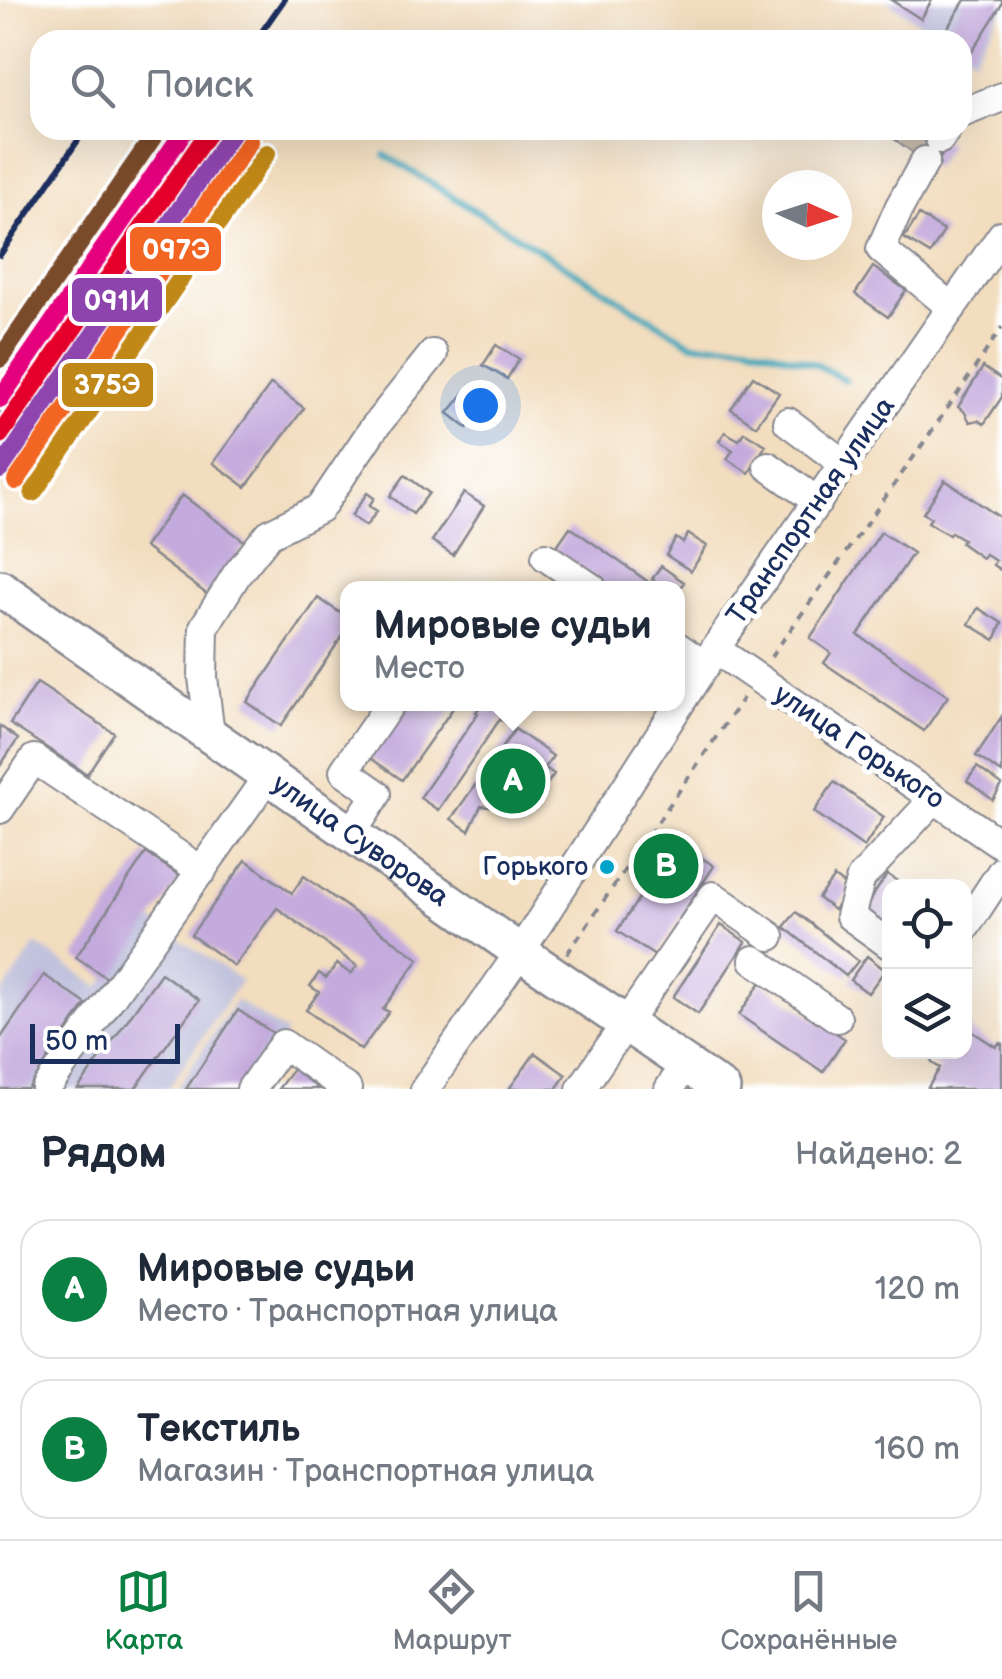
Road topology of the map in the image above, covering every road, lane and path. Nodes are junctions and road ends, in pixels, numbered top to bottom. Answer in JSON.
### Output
{"nodes":[{"id":1,"x":1002,"y":96,"type":"edge"},
{"id":2,"x":972,"y":109,"type":"edge"},
{"id":3,"x":930,"y":145,"type":"tunnel mouth"},
{"id":4,"x":1002,"y":235,"type":"edge"},
{"id":5,"x":952,"y":308,"type":"junction"},
{"id":6,"x":1002,"y":327,"type":"edge"},
{"id":7,"x":433,"y":354,"type":"dead end"},
{"id":8,"x":788,"y":422,"type":"dead end"},
{"id":9,"x":844,"y":464,"type":"junction"},
{"id":10,"x":768,"y":466,"type":"dead end"},
{"id":11,"x":818,"y":502,"type":"junction"},
{"id":12,"x":546,"y":557,"type":"dead end"},
{"id":13,"x":582,"y":581,"type":"edge"},
{"id":14,"x":0,"y":588,"type":"edge"},
{"id":15,"x":685,"y":650,"type":"edge"},
{"id":16,"x":710,"y":658,"type":"junction"},
{"id":17,"x":757,"y":678,"type":"junction"},
{"id":18,"x":685,"y":697,"type":"edge"},
{"id":19,"x":385,"y":711,"type":"edge"},
{"id":20,"x":676,"y":711,"type":"edge"},
{"id":21,"x":210,"y":735,"type":"junction"},
{"id":22,"x":268,"y":776,"type":"junction"},
{"id":23,"x":934,"y":799,"type":"junction"},
{"id":24,"x":0,"y":808,"type":"edge"},
{"id":25,"x":351,"y":834,"type":"junction"},
{"id":26,"x":1002,"y":845,"type":"edge"},
{"id":27,"x":202,"y":871,"type":"junction"},
{"id":28,"x":1002,"y":871,"type":"edge"},
{"id":29,"x":972,"y":918,"type":"edge"},
{"id":30,"x":770,"y":936,"type":"dead end"},
{"id":31,"x":882,"y":939,"type":"edge"},
{"id":32,"x":520,"y":952,"type":"junction"},
{"id":33,"x":754,"y":960,"type":"dead end"},
{"id":34,"x":553,"y":974,"type":"junction"},
{"id":35,"x":838,"y":1018,"type":"dead end"},
{"id":36,"x":625,"y":1023,"type":"junction"},
{"id":37,"x":678,"y":1076,"type":"edge"},
{"id":38,"x":46,"y":1089,"type":"edge"},
{"id":39,"x":251,"y":1089,"type":"edge"},
{"id":40,"x":347,"y":1089,"type":"edge"},
{"id":41,"x":426,"y":1089,"type":"edge"},
{"id":42,"x":581,"y":1089,"type":"edge"},
{"id":43,"x":722,"y":1089,"type":"edge"}],
"edges":[{"from":1,"to":2,"type":"street"},
{"from":3,"to":5,"type":"street"},
{"from":4,"to":5,"type":"street","name":"Транспортная улица"},
{"from":5,"to":9,"type":"street","name":"Транспортная улица"},
{"from":6,"to":17,"type":"path"},
{"from":7,"to":21,"type":"street"},
{"from":8,"to":9,"type":"street"},
{"from":9,"to":11,"type":"street","name":"Транспортная улица"},
{"from":10,"to":11,"type":"street"},
{"from":11,"to":16,"type":"street","name":"Транспортная улица"},
{"from":12,"to":13,"type":"street"},
{"from":14,"to":21,"type":"main road","name":"улица Суворова"},
{"from":15,"to":16,"type":"street","name":"улица Горького"},
{"from":16,"to":17,"type":"street","name":"улица Горького"},
{"from":16,"to":18,"type":"street","name":"Транспортная улица"},
{"from":17,"to":23,"type":"street","name":"улица Горького"},
{"from":17,"to":34,"type":"path"},
{"from":19,"to":25,"type":"street"},
{"from":20,"to":32,"type":"street","name":"Транспортная улица"},
{"from":21,"to":22,"type":"main road","name":"улица Суворова"},
{"from":22,"to":25,"type":"main road","name":"улица Суворова"},
{"from":22,"to":27,"type":"street"},
{"from":23,"to":26,"type":"street","name":"улица Горького"},
{"from":23,"to":31,"type":"street"},
{"from":24,"to":27,"type":"street"},
{"from":25,"to":32,"type":"main road","name":"улица Суворова"},
{"from":27,"to":38,"type":"street"},
{"from":28,"to":29,"type":"street"},
{"from":30,"to":36,"type":"street"},
{"from":32,"to":34,"type":"main road","name":"улица Суворова"},
{"from":32,"to":41,"type":"street","name":"Транспортная улица"},
{"from":33,"to":35,"type":"street"},
{"from":34,"to":36,"type":"main road","name":"улица Суворова"},
{"from":36,"to":37,"type":"main road","name":"улица Суворова"},
{"from":36,"to":42,"type":"street"},
{"from":37,"to":43,"type":"main road","name":"улица Суворова"},
{"from":39,"to":40,"type":"street"}]}
